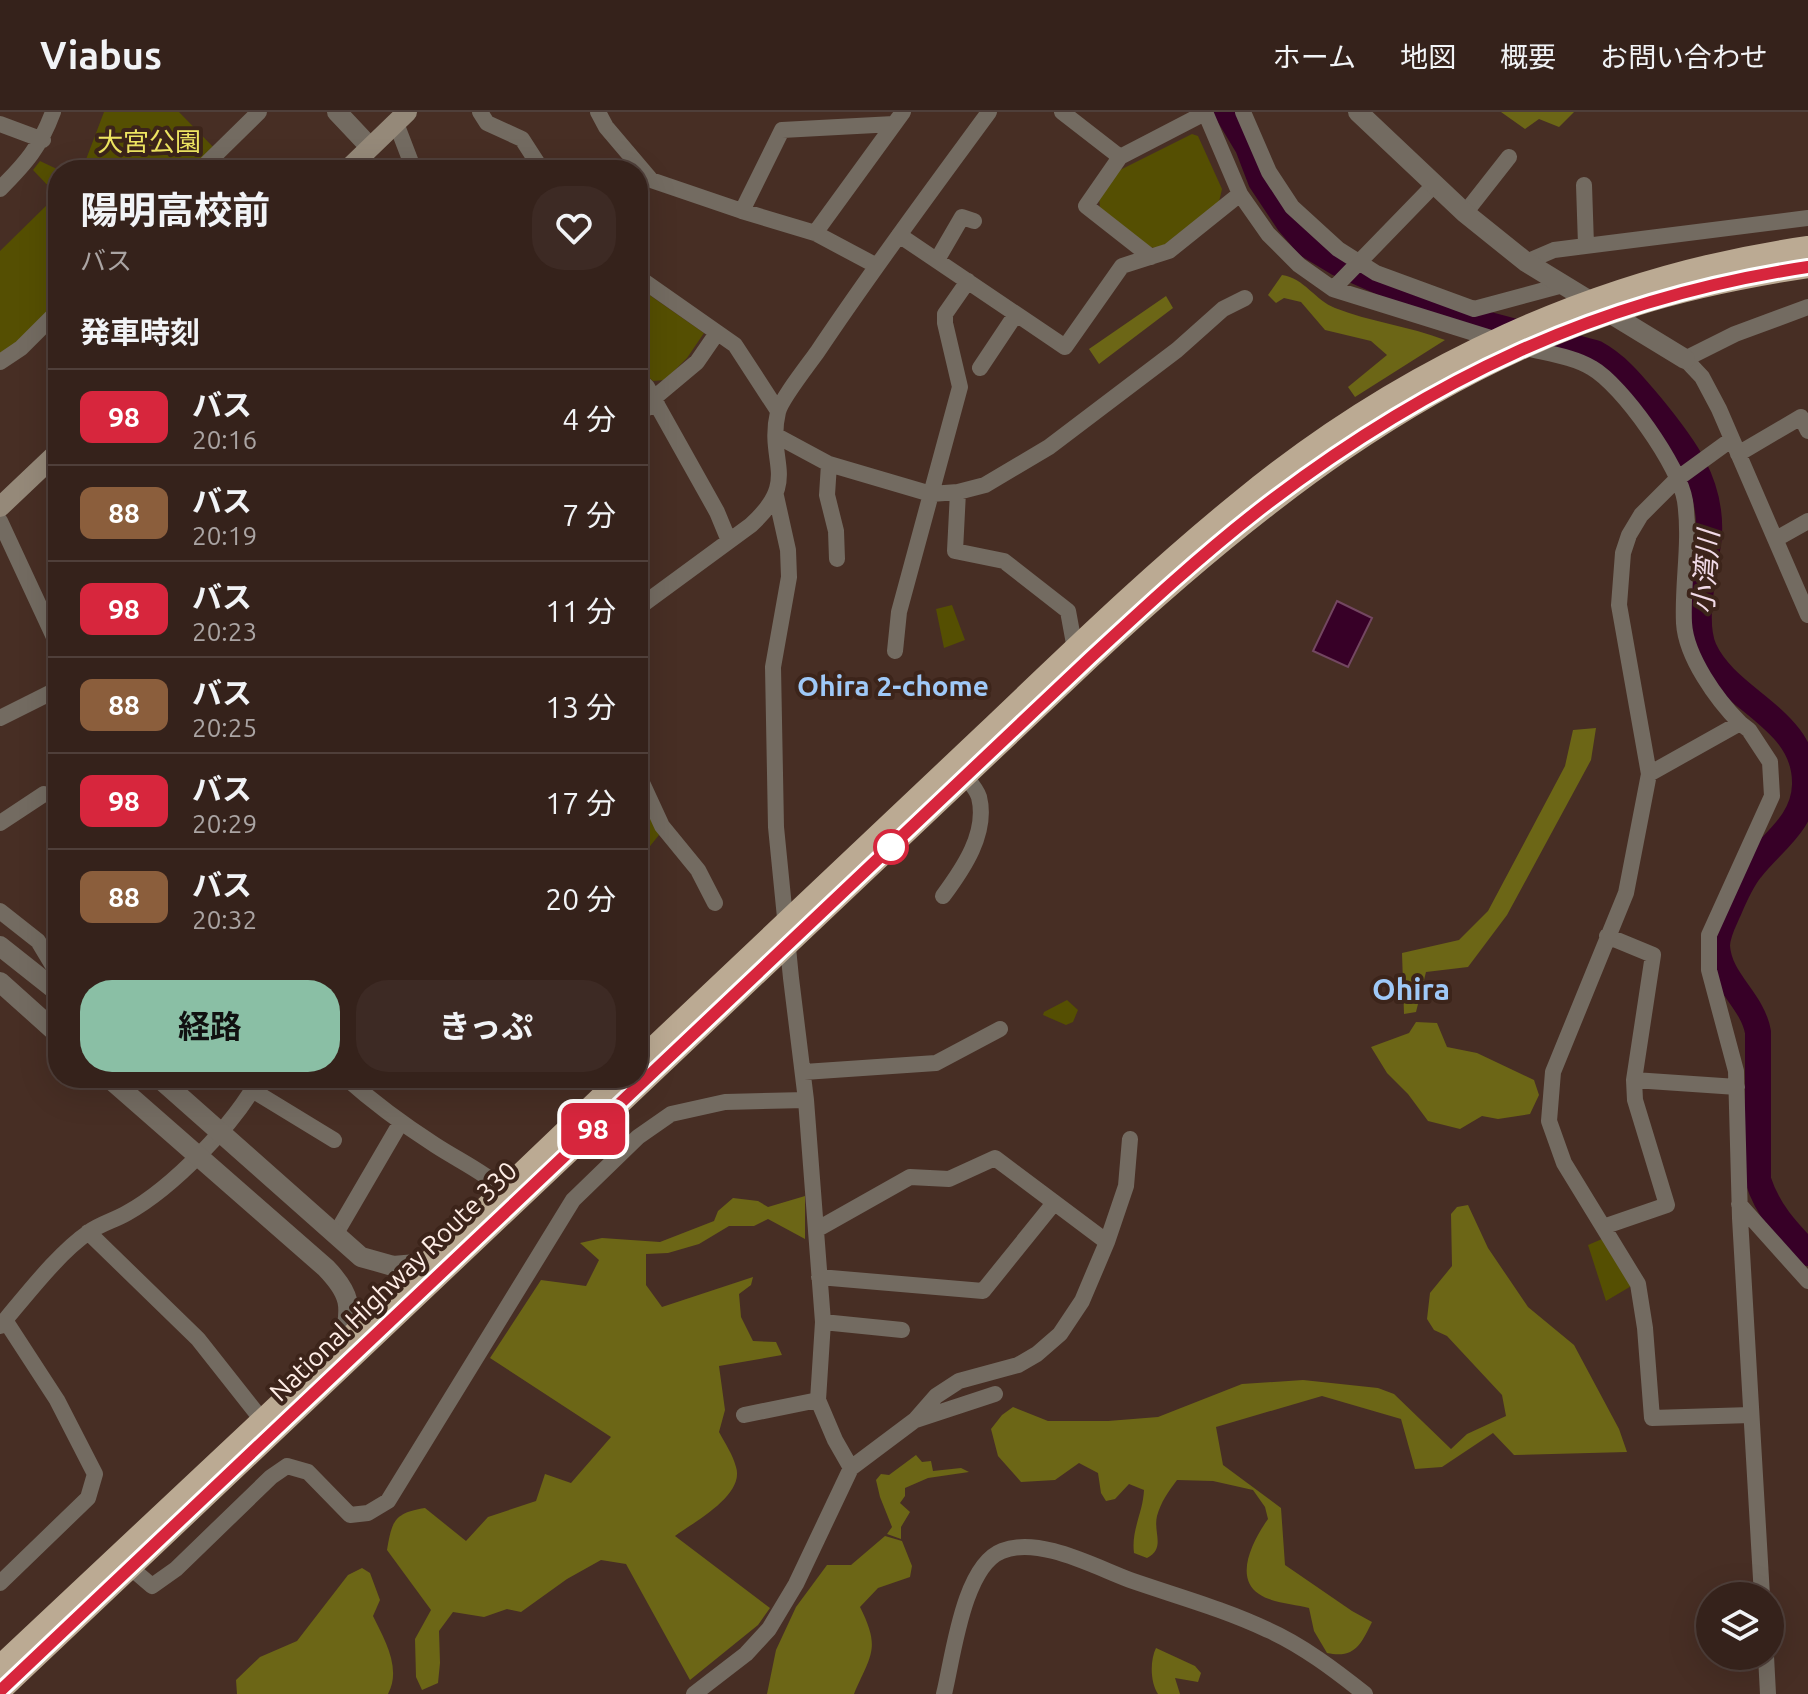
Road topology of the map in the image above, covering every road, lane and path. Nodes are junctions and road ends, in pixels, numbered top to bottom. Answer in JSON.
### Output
{"nodes":[{"id":1,"x":53,"y":112,"type":"edge"},
{"id":2,"x":259,"y":112,"type":"edge"},
{"id":3,"x":337,"y":112,"type":"edge"},
{"id":4,"x":480,"y":112,"type":"edge"},
{"id":5,"x":598,"y":112,"type":"edge"},
{"id":6,"x":989,"y":112,"type":"edge"},
{"id":7,"x":1062,"y":112,"type":"edge"},
{"id":8,"x":1205,"y":112,"type":"edge"},
{"id":9,"x":1243,"y":112,"type":"edge"},
{"id":10,"x":1362,"y":113,"type":"edge"},
{"id":11,"x":401,"y":118,"type":"edge"},
{"id":12,"x":899,"y":118,"type":"edge"},
{"id":13,"x":0,"y":124,"type":"edge"},
{"id":14,"x":43,"y":140,"type":"junction"},
{"id":15,"x":370,"y":147,"type":"junction"},
{"id":16,"x":1120,"y":157,"type":"junction"},
{"id":17,"x":1509,"y":157,"type":"dead end"},
{"id":18,"x":210,"y":160,"type":"edge"},
{"id":19,"x":357,"y":160,"type":"edge"},
{"id":20,"x":412,"y":160,"type":"edge"},
{"id":21,"x":536,"y":160,"type":"edge"},
{"id":22,"x":634,"y":160,"type":"edge"},
{"id":23,"x":648,"y":176,"type":"edge"},
{"id":24,"x":1434,"y":185,"type":"junction"},
{"id":25,"x":1584,"y":185,"type":"dead end"},
{"id":26,"x":0,"y":189,"type":"edge"},
{"id":27,"x":1240,"y":194,"type":"junction"},
{"id":28,"x":742,"y":211,"type":"junction"},
{"id":29,"x":1465,"y":213,"type":"junction"},
{"id":30,"x":1808,"y":218,"type":"edge"},
{"id":31,"x":974,"y":221,"type":"dead end"},
{"id":32,"x":815,"y":233,"type":"junction"},
{"id":33,"x":899,"y":235,"type":"junction"},
{"id":34,"x":1586,"y":245,"type":"junction"},
{"id":35,"x":1808,"y":247,"type":"edge"},
{"id":36,"x":1151,"y":257,"type":"junction"},
{"id":37,"x":937,"y":260,"type":"junction"},
{"id":38,"x":1526,"y":262,"type":"junction"},
{"id":39,"x":1358,"y":264,"type":"junction"},
{"id":40,"x":875,"y":265,"type":"junction"},
{"id":41,"x":1808,"y":267,"type":"edge"},
{"id":42,"x":968,"y":281,"type":"junction"},
{"id":43,"x":648,"y":284,"type":"edge"},
{"id":44,"x":1563,"y":285,"type":"junction"},
{"id":45,"x":1333,"y":289,"type":"junction"},
{"id":46,"x":1245,"y":298,"type":"dead end"},
{"id":47,"x":1808,"y":307,"type":"edge"},
{"id":48,"x":1016,"y":314,"type":"junction"},
{"id":49,"x":48,"y":321,"type":"edge"},
{"id":50,"x":717,"y":333,"type":"junction"},
{"id":51,"x":1685,"y":359,"type":"junction"},
{"id":52,"x":0,"y":362,"type":"edge"},
{"id":53,"x":980,"y":368,"type":"dead end"},
{"id":54,"x":648,"y":392,"type":"edge"},
{"id":55,"x":655,"y":401,"type":"junction"},
{"id":56,"x":648,"y":406,"type":"edge"},
{"id":57,"x":778,"y":411,"type":"junction"},
{"id":58,"x":1808,"y":431,"type":"edge"},
{"id":59,"x":777,"y":436,"type":"junction"},
{"id":60,"x":1735,"y":446,"type":"junction"},
{"id":61,"x":48,"y":461,"type":"edge"},
{"id":62,"x":829,"y":464,"type":"junction"},
{"id":63,"x":1677,"y":479,"type":"junction"},
{"id":64,"x":958,"y":492,"type":"junction"},
{"id":65,"x":931,"y":494,"type":"junction"},
{"id":66,"x":776,"y":496,"type":"junction"},
{"id":67,"x":0,"y":507,"type":"edge"},
{"id":68,"x":0,"y":521,"type":"edge"},
{"id":69,"x":1808,"y":521,"type":"edge"},
{"id":70,"x":1776,"y":539,"type":"junction"},
{"id":71,"x":729,"y":541,"type":"junction"},
{"id":72,"x":837,"y":559,"type":"dead end"},
{"id":73,"x":1803,"y":588,"type":"edge"},
{"id":74,"x":648,"y":601,"type":"edge"},
{"id":75,"x":1808,"y":615,"type":"edge"},
{"id":76,"x":48,"y":624,"type":"edge"},
{"id":77,"x":1075,"y":649,"type":"junction"},
{"id":78,"x":895,"y":651,"type":"dead end"},
{"id":79,"x":48,"y":694,"type":"edge"},
{"id":80,"x":0,"y":718,"type":"edge"},
{"id":81,"x":1740,"y":723,"type":"junction"},
{"id":82,"x":1649,"y":774,"type":"junction"},
{"id":83,"x":965,"y":776,"type":"junction"},
{"id":84,"x":44,"y":794,"type":"dead end"},
{"id":85,"x":648,"y":796,"type":"edge"},
{"id":86,"x":0,"y":823,"type":"edge"},
{"id":87,"x":943,"y":896,"type":"dead end"},
{"id":88,"x":715,"y":903,"type":"dead end"},
{"id":89,"x":0,"y":911,"type":"edge"},
{"id":90,"x":1607,"y":936,"type":"junction"},
{"id":91,"x":0,"y":946,"type":"edge"},
{"id":92,"x":48,"y":958,"type":"edge"},
{"id":93,"x":0,"y":982,"type":"edge"},
{"id":94,"x":48,"y":984,"type":"edge"},
{"id":95,"x":48,"y":1025,"type":"edge"},
{"id":96,"x":1000,"y":1029,"type":"dead end"},
{"id":97,"x":648,"y":1053,"type":"edge"},
{"id":98,"x":804,"y":1072,"type":"junction"},
{"id":99,"x":648,"y":1077,"type":"edge"},
{"id":100,"x":1634,"y":1080,"type":"junction"},
{"id":101,"x":1737,"y":1087,"type":"junction"},
{"id":102,"x":120,"y":1088,"type":"edge"},
{"id":103,"x":171,"y":1088,"type":"edge"},
{"id":104,"x":253,"y":1088,"type":"edge"},
{"id":105,"x":262,"y":1088,"type":"edge"},
{"id":106,"x":357,"y":1088,"type":"edge"},
{"id":107,"x":610,"y":1088,"type":"edge"},
{"id":108,"x":636,"y":1088,"type":"edge"},
{"id":109,"x":806,"y":1100,"type":"junction"},
{"id":110,"x":401,"y":1122,"type":"junction"},
{"id":111,"x":222,"y":1132,"type":"junction"},
{"id":112,"x":1130,"y":1139,"type":"dead end"},
{"id":113,"x":334,"y":1140,"type":"dead end"},
{"id":114,"x":197,"y":1155,"type":"junction"},
{"id":115,"x":263,"y":1169,"type":"junction"},
{"id":116,"x":503,"y":1189,"type":"junction"},
{"id":117,"x":241,"y":1194,"type":"junction"},
{"id":118,"x":1054,"y":1203,"type":"junction"},
{"id":119,"x":1739,"y":1204,"type":"junction"},
{"id":120,"x":1603,"y":1227,"type":"junction"},
{"id":121,"x":816,"y":1230,"type":"junction"},
{"id":122,"x":88,"y":1232,"type":"junction"},
{"id":123,"x":335,"y":1235,"type":"junction"},
{"id":124,"x":1107,"y":1242,"type":"junction"},
{"id":125,"x":428,"y":1263,"type":"junction"},
{"id":126,"x":819,"y":1277,"type":"junction"},
{"id":127,"x":1808,"y":1281,"type":"edge"},
{"id":128,"x":823,"y":1322,"type":"junction"},
{"id":129,"x":2,"y":1323,"type":"edge"},
{"id":130,"x":902,"y":1330,"type":"dead end"},
{"id":131,"x":344,"y":1341,"type":"junction"},
{"id":132,"x":995,"y":1394,"type":"dead end"},
{"id":133,"x":818,"y":1400,"type":"junction"},
{"id":134,"x":744,"y":1415,"type":"dead end"},
{"id":135,"x":1751,"y":1415,"type":"junction"},
{"id":136,"x":262,"y":1420,"type":"junction"},
{"id":137,"x":915,"y":1420,"type":"junction"},
{"id":138,"x":851,"y":1468,"type":"junction"},
{"id":139,"x":131,"y":1568,"type":"junction"},
{"id":140,"x":1761,"y":1582,"type":"edge"},
{"id":141,"x":0,"y":1583,"type":"edge"},
{"id":142,"x":0,"y":1666,"type":"edge"},
{"id":143,"x":1767,"y":1670,"type":"edge"},
{"id":144,"x":0,"y":1691,"type":"edge"},
{"id":145,"x":694,"y":1694,"type":"edge"},
{"id":146,"x":944,"y":1694,"type":"edge"},
{"id":147,"x":1365,"y":1694,"type":"edge"},
{"id":148,"x":1768,"y":1694,"type":"edge"}],
"edges":[{"from":1,"to":14,"type":"street"},
{"from":2,"to":18,"type":"street"},
{"from":3,"to":15,"type":"street"},
{"from":4,"to":21,"type":"street"},
{"from":5,"to":22,"type":"street"},
{"from":6,"to":33,"type":"street"},
{"from":7,"to":16,"type":"street"},
{"from":8,"to":16,"type":"street"},
{"from":8,"to":27,"type":"street"},
{"from":9,"to":39,"type":"street"},
{"from":10,"to":24,"type":"street"},
{"from":11,"to":15,"type":"main road"},
{"from":11,"to":20,"type":"street"},
{"from":12,"to":28,"type":"street"},
{"from":12,"to":32,"type":"street"},
{"from":13,"to":14,"type":"street"},
{"from":14,"to":26,"type":"street"},
{"from":15,"to":19,"type":"main road"},
{"from":16,"to":36,"type":"street"},
{"from":17,"to":29,"type":"street"},
{"from":23,"to":28,"type":"street"},
{"from":24,"to":29,"type":"street"},
{"from":24,"to":39,"type":"street"},
{"from":25,"to":34,"type":"street"},
{"from":27,"to":36,"type":"street"},
{"from":27,"to":45,"type":"street"},
{"from":28,"to":32,"type":"street"},
{"from":29,"to":38,"type":"street"},
{"from":30,"to":34,"type":"street"},
{"from":31,"to":37,"type":"street"},
{"from":32,"to":40,"type":"street"},
{"from":33,"to":37,"type":"street"},
{"from":33,"to":40,"type":"street"},
{"from":34,"to":38,"type":"street"},
{"from":35,"to":77,"type":"highway"},
{"from":36,"to":48,"type":"street"},
{"from":37,"to":42,"type":"street"},
{"from":38,"to":44,"type":"street"},
{"from":39,"to":44,"type":"street"},
{"from":39,"to":45,"type":"street"},
{"from":40,"to":57,"type":"street"},
{"from":41,"to":83,"type":"highway","name":"National Highway Route 330"},
{"from":42,"to":48,"type":"street"},
{"from":42,"to":65,"type":"street"},
{"from":43,"to":50,"type":"street"},
{"from":44,"to":51,"type":"street"},
{"from":45,"to":63,"type":"street"},
{"from":46,"to":64,"type":"street"},
{"from":47,"to":51,"type":"street"},
{"from":48,"to":53,"type":"street"},
{"from":49,"to":52,"type":"street"},
{"from":50,"to":55,"type":"street"},
{"from":50,"to":57,"type":"street"},
{"from":51,"to":60,"type":"street"},
{"from":54,"to":55,"type":"street"},
{"from":55,"to":56,"type":"street"},
{"from":55,"to":71,"type":"street"},
{"from":57,"to":59,"type":"street"},
{"from":58,"to":60,"type":"street"},
{"from":59,"to":62,"type":"street"},
{"from":59,"to":66,"type":"street"},
{"from":60,"to":63,"type":"street"},
{"from":60,"to":70,"type":"street"},
{"from":61,"to":67,"type":"main road"},
{"from":62,"to":65,"type":"street"},
{"from":62,"to":72,"type":"street"},
{"from":63,"to":81,"type":"street"},
{"from":63,"to":82,"type":"street"},
{"from":64,"to":65,"type":"street"},
{"from":64,"to":77,"type":"street"},
{"from":65,"to":78,"type":"street"},
{"from":66,"to":71,"type":"street"},
{"from":66,"to":98,"type":"street"},
{"from":68,"to":76,"type":"street"},
{"from":69,"to":70,"type":"street"},
{"from":70,"to":73,"type":"street"},
{"from":71,"to":74,"type":"street"},
{"from":73,"to":75,"type":"street"},
{"from":77,"to":97,"type":"highway"},
{"from":79,"to":80,"type":"street"},
{"from":81,"to":82,"type":"street"},
{"from":81,"to":101,"type":"street"},
{"from":82,"to":90,"type":"street"},
{"from":83,"to":87,"type":"street"},
{"from":83,"to":99,"type":"highway","name":"National Highway Route 330"},
{"from":84,"to":86,"type":"street"},
{"from":85,"to":88,"type":"street"},
{"from":89,"to":92,"type":"street"},
{"from":90,"to":100,"type":"street"},
{"from":90,"to":120,"type":"street"},
{"from":91,"to":94,"type":"street"},
{"from":93,"to":95,"type":"street"},
{"from":96,"to":98,"type":"street"},
{"from":98,"to":109,"type":"street"},
{"from":100,"to":101,"type":"street"},
{"from":100,"to":120,"type":"street"},
{"from":101,"to":119,"type":"street"},
{"from":102,"to":114,"type":"street"},
{"from":103,"to":111,"type":"street"},
{"from":104,"to":111,"type":"street"},
{"from":105,"to":113,"type":"street"},
{"from":106,"to":110,"type":"street"},
{"from":107,"to":116,"type":"highway","name":"National Highway Route 330"},
{"from":108,"to":139,"type":"highway","name":"National Highway Route 330"},
{"from":109,"to":121,"type":"street"},
{"from":109,"to":139,"type":"street"},
{"from":110,"to":116,"type":"street"},
{"from":110,"to":123,"type":"street"},
{"from":111,"to":114,"type":"street"},
{"from":111,"to":115,"type":"street"},
{"from":112,"to":124,"type":"street"},
{"from":114,"to":117,"type":"street"},
{"from":114,"to":122,"type":"street"},
{"from":115,"to":117,"type":"street"},
{"from":115,"to":123,"type":"street"},
{"from":116,"to":125,"type":"highway","name":"National Highway Route 330"},
{"from":117,"to":131,"type":"street"},
{"from":118,"to":121,"type":"street"},
{"from":118,"to":124,"type":"street"},
{"from":118,"to":126,"type":"street"},
{"from":119,"to":127,"type":"street"},
{"from":119,"to":135,"type":"street"},
{"from":120,"to":135,"type":"street"},
{"from":121,"to":126,"type":"street"},
{"from":122,"to":129,"type":"street"},
{"from":122,"to":136,"type":"street"},
{"from":123,"to":125,"type":"street"},
{"from":124,"to":137,"type":"street"},
{"from":125,"to":131,"type":"highway","name":"National Highway Route 330"},
{"from":126,"to":128,"type":"street"},
{"from":128,"to":130,"type":"street"},
{"from":128,"to":133,"type":"street"},
{"from":129,"to":141,"type":"street"},
{"from":131,"to":136,"type":"highway","name":"National Highway Route 330"},
{"from":132,"to":137,"type":"street"},
{"from":133,"to":134,"type":"street"},
{"from":133,"to":138,"type":"street"},
{"from":135,"to":140,"type":"street"},
{"from":136,"to":142,"type":"highway","name":"National Highway Route 330"},
{"from":137,"to":138,"type":"street"},
{"from":138,"to":145,"type":"street"},
{"from":139,"to":144,"type":"highway","name":"National Highway Route 330"},
{"from":143,"to":148,"type":"street"},
{"from":146,"to":147,"type":"street"}]}
